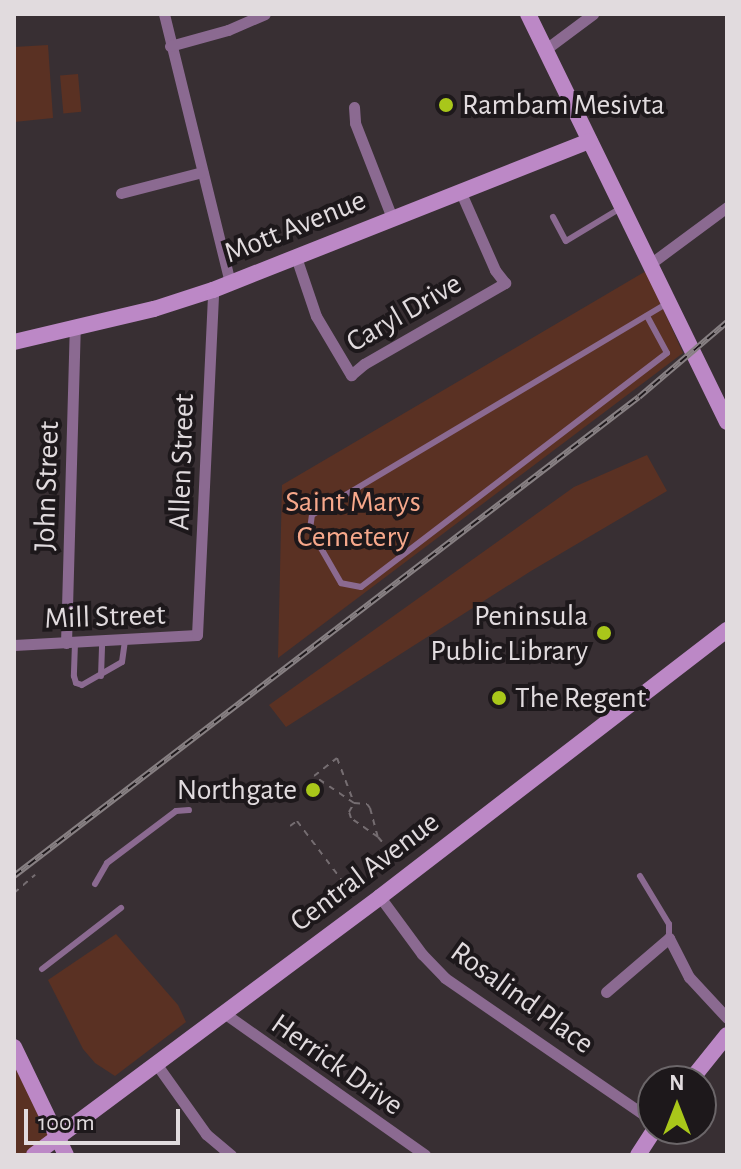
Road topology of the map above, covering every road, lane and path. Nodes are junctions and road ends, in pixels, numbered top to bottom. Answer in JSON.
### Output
{"nodes":[{"id":1,"x":164,"y":14,"type":"edge"},
{"id":2,"x":265,"y":14,"type":"edge"},
{"id":3,"x":528,"y":14,"type":"edge"},
{"id":4,"x":593,"y":14,"type":"edge"},
{"id":5,"x":170,"y":46,"type":"junction"},
{"id":6,"x":546,"y":49,"type":"junction"},
{"id":7,"x":354,"y":107,"type":"dead end"},
{"id":8,"x":590,"y":141,"type":"junction"},
{"id":9,"x":202,"y":172,"type":"junction"},
{"id":10,"x":121,"y":193,"type":"dead end"},
{"id":11,"x":461,"y":193,"type":"junction"},
{"id":12,"x":622,"y":207,"type":"junction"},
{"id":13,"x":727,"y":207,"type":"edge"},
{"id":14,"x":553,"y":217,"type":"dead end"},
{"id":15,"x":392,"y":218,"type":"junction"},
{"id":16,"x":297,"y":260,"type":"junction"},
{"id":17,"x":650,"y":264,"type":"junction"},
{"id":18,"x":230,"y":283,"type":"junction"},
{"id":19,"x":213,"y":290,"type":"junction"},
{"id":20,"x":669,"y":303,"type":"junction"},
{"id":21,"x":647,"y":316,"type":"junction"},
{"id":22,"x":75,"y":330,"type":"junction"},
{"id":23,"x":14,"y":342,"type":"edge"},
{"id":24,"x":726,"y":417,"type":"edge"},
{"id":25,"x":727,"y":630,"type":"edge"},
{"id":26,"x":197,"y":635,"type":"joint"},
{"id":27,"x":125,"y":641,"type":"junction"},
{"id":28,"x":102,"y":642,"type":"junction"},
{"id":29,"x":71,"y":643,"type":"junction"},
{"id":30,"x":14,"y":645,"type":"edge"},
{"id":31,"x":101,"y":676,"type":"junction"},
{"id":32,"x":354,"y":803,"type":"junction"},
{"id":33,"x":189,"y":810,"type":"dead end"},
{"id":34,"x":290,"y":826,"type":"dead end"},
{"id":35,"x":378,"y":837,"type":"junction"},
{"id":36,"x":393,"y":855,"type":"junction"},
{"id":37,"x":401,"y":858,"type":"dead end"},
{"id":38,"x":392,"y":865,"type":"dead end"},
{"id":39,"x":35,"y":875,"type":"dead end"},
{"id":40,"x":640,"y":876,"type":"dead end"},
{"id":41,"x":95,"y":884,"type":"dead end"},
{"id":42,"x":14,"y":893,"type":"edge"},
{"id":43,"x":353,"y":895,"type":"dead end"},
{"id":44,"x":380,"y":897,"type":"junction"},
{"id":45,"x":121,"y":908,"type":"dead end"},
{"id":46,"x":669,"y":938,"type":"junction"},
{"id":47,"x":42,"y":969,"type":"dead end"},
{"id":48,"x":606,"y":992,"type":"dead end"},
{"id":49,"x":224,"y":1013,"type":"junction"},
{"id":50,"x":727,"y":1018,"type":"edge"},
{"id":51,"x":727,"y":1035,"type":"edge"},
{"id":52,"x":14,"y":1047,"type":"edge"},
{"id":53,"x":157,"y":1065,"type":"junction"},
{"id":54,"x":703,"y":1065,"type":"edge"},
{"id":55,"x":637,"y":1110,"type":"edge"},
{"id":56,"x":62,"y":1147,"type":"edge"},
{"id":57,"x":34,"y":1155,"type":"edge"},
{"id":58,"x":231,"y":1155,"type":"edge"},
{"id":59,"x":425,"y":1155,"type":"edge"}],
"edges":[{"from":1,"to":5,"type":"street"},
{"from":2,"to":5,"type":"street"},
{"from":3,"to":6,"type":"street"},
{"from":4,"to":6,"type":"street"},
{"from":5,"to":9,"type":"street"},
{"from":6,"to":8,"type":"street"},
{"from":7,"to":15,"type":"street"},
{"from":8,"to":11,"type":"street","name":"Mott Avenue"},
{"from":8,"to":12,"type":"street"},
{"from":9,"to":10,"type":"street"},
{"from":9,"to":18,"type":"street"},
{"from":11,"to":15,"type":"street","name":"Mott Avenue"},
{"from":11,"to":16,"type":"street","name":"Caryl Drive"},
{"from":12,"to":14,"type":"lane"},
{"from":12,"to":17,"type":"street"},
{"from":13,"to":17,"type":"street"},
{"from":15,"to":16,"type":"street","name":"Mott Avenue"},
{"from":16,"to":18,"type":"street","name":"Mott Avenue"},
{"from":17,"to":20,"type":"street"},
{"from":18,"to":19,"type":"street","name":"Mott Avenue"},
{"from":19,"to":22,"type":"street","name":"Mott Avenue"},
{"from":19,"to":26,"type":"street","name":"Allen Street"},
{"from":20,"to":21,"type":"lane"},
{"from":20,"to":24,"type":"street"},
{"from":21,"to":21,"type":"lane"},
{"from":22,"to":23,"type":"street","name":"Mott Avenue"},
{"from":22,"to":29,"type":"street","name":"John Street"},
{"from":25,"to":44,"type":"street","name":"Central Avenue"},
{"from":26,"to":27,"type":"street","name":"Mill Street"},
{"from":27,"to":28,"type":"street","name":"Mill Street"},
{"from":27,"to":31,"type":"lane"},
{"from":28,"to":29,"type":"street","name":"Mill Street"},
{"from":28,"to":31,"type":"lane"},
{"from":29,"to":30,"type":"street","name":"Mill Street"},
{"from":29,"to":31,"type":"lane"},
{"from":32,"to":32,"type":"path"},
{"from":32,"to":35,"type":"path"},
{"from":32,"to":35,"type":"path"},
{"from":33,"to":41,"type":"lane"},
{"from":34,"to":43,"type":"path"},
{"from":35,"to":36,"type":"path"},
{"from":36,"to":37,"type":"path"},
{"from":36,"to":38,"type":"path"},
{"from":39,"to":42,"type":"path"},
{"from":40,"to":46,"type":"lane"},
{"from":44,"to":49,"type":"street","name":"Central Avenue"},
{"from":44,"to":55,"type":"street","name":"Rosalind Place"},
{"from":45,"to":47,"type":"lane"},
{"from":46,"to":48,"type":"street"},
{"from":46,"to":50,"type":"street"},
{"from":49,"to":53,"type":"street","name":"Central Avenue"},
{"from":49,"to":59,"type":"street","name":"Herrick Drive"},
{"from":51,"to":54,"type":"street"},
{"from":52,"to":56,"type":"street"},
{"from":53,"to":56,"type":"street","name":"Central Avenue"},
{"from":53,"to":58,"type":"street"},
{"from":56,"to":57,"type":"street","name":"Central Avenue"}]}
